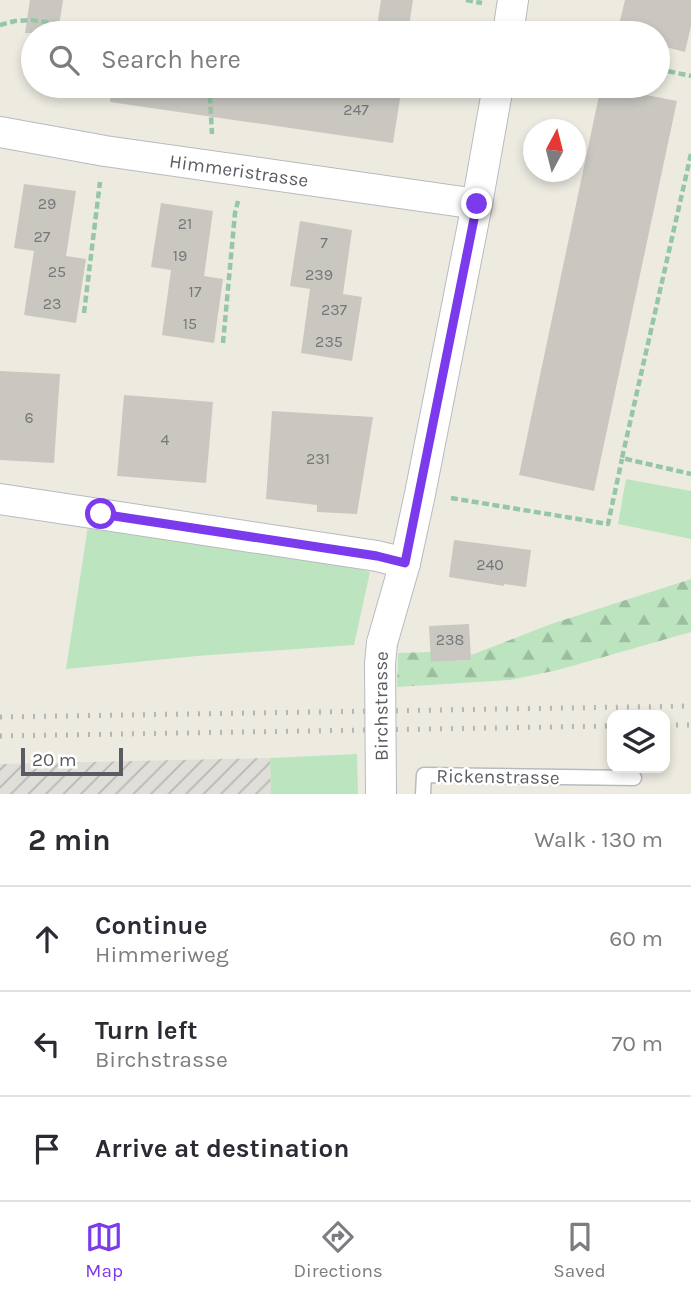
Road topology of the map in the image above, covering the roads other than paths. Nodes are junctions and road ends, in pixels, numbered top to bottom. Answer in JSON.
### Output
{"nodes":[{"id":1,"x":513,"y":0,"type":"edge"},
{"id":2,"x":510,"y":21,"type":"edge"},
{"id":3,"x":485,"y":98,"type":"edge"},
{"id":4,"x":0,"y":132,"type":"edge"},
{"id":5,"x":477,"y":204,"type":"junction"},
{"id":6,"x":0,"y":499,"type":"edge"},
{"id":7,"x":405,"y":563,"type":"junction"},
{"id":8,"x":634,"y":778,"type":"dead end"},
{"id":9,"x":382,"y":794,"type":"edge"},
{"id":10,"x":423,"y":794,"type":"edge"}],
"edges":[{"from":1,"to":2,"type":"street"},
{"from":3,"to":5,"type":"street","name":"Birchstrasse"},
{"from":4,"to":5,"type":"street","name":"Himmeristrasse"},
{"from":5,"to":7,"type":"street","name":"Birchstrasse"},
{"from":6,"to":7,"type":"street"},
{"from":7,"to":9,"type":"street","name":"Birchstrasse","bridge":true},
{"from":8,"to":10,"type":"lane","name":"Rickenstrasse"}]}
